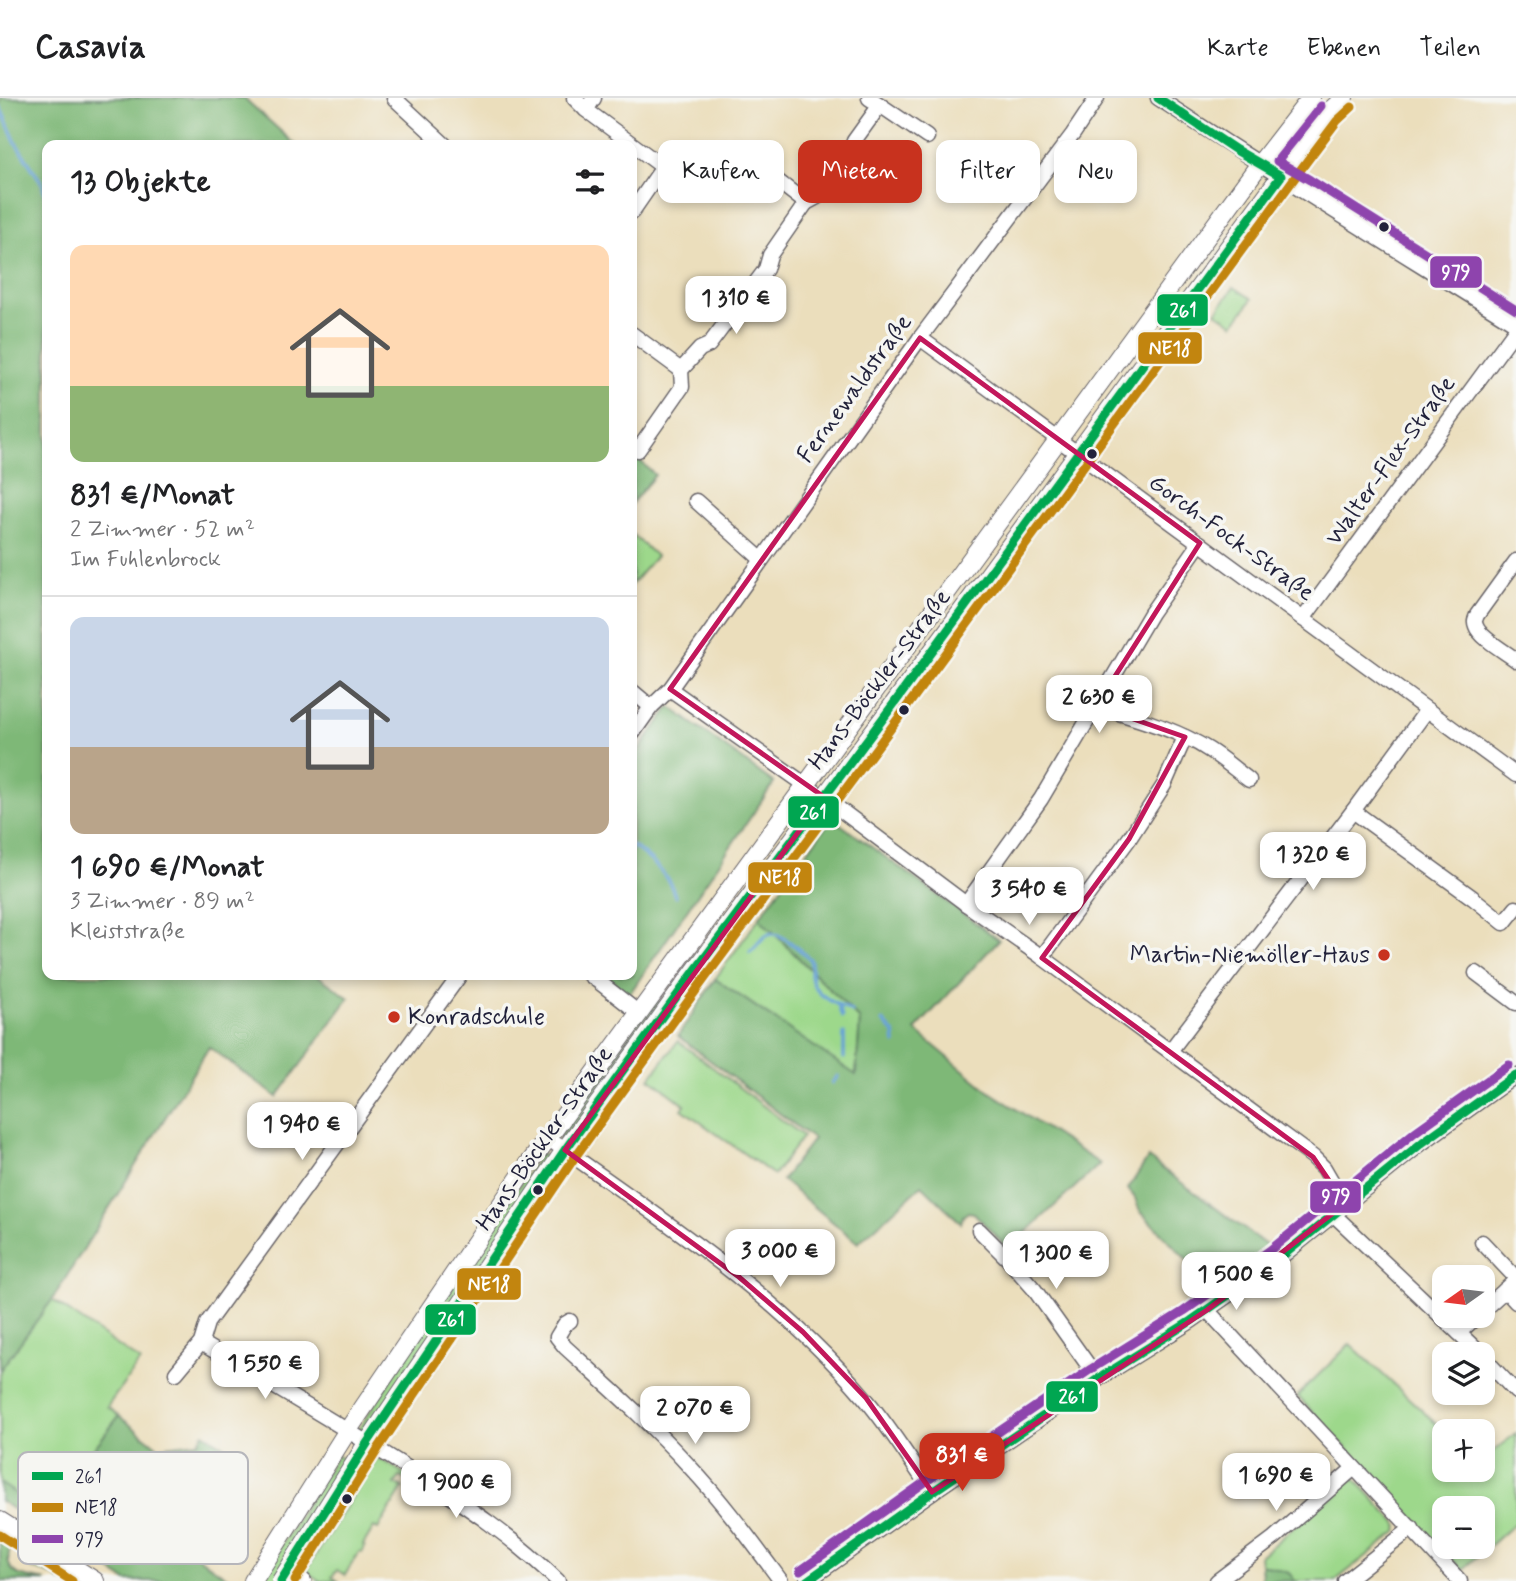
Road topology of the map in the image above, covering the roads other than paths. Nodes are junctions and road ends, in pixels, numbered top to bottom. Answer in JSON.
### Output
{"nodes":[{"id":1,"x":394,"y":98,"type":"edge"},
{"id":2,"x":574,"y":98,"type":"edge"},
{"id":3,"x":1097,"y":98,"type":"edge"},
{"id":4,"x":1158,"y":98,"type":"edge"},
{"id":5,"x":1311,"y":98,"type":"edge"},
{"id":6,"x":1344,"y":98,"type":"edge"},
{"id":7,"x":875,"y":102,"type":"edge"},
{"id":8,"x":590,"y":104,"type":"edge"},
{"id":9,"x":927,"y":137,"type":"dead end"},
{"id":10,"x":440,"y":140,"type":"edge"},
{"id":11,"x":632,"y":140,"type":"edge"},
{"id":12,"x":856,"y":140,"type":"edge"},
{"id":13,"x":637,"y":145,"type":"edge"},
{"id":14,"x":658,"y":163,"type":"edge"},
{"id":15,"x":1259,"y":164,"type":"junction"},
{"id":16,"x":658,"y":174,"type":"edge"},
{"id":17,"x":1280,"y":176,"type":"junction"},
{"id":18,"x":784,"y":186,"type":"edge"},
{"id":19,"x":798,"y":197,"type":"edge"},
{"id":20,"x":806,"y":203,"type":"edge"},
{"id":21,"x":637,"y":205,"type":"edge"},
{"id":22,"x":1516,"y":324,"type":"edge"},
{"id":23,"x":1516,"y":329,"type":"edge"},
{"id":24,"x":637,"y":338,"type":"edge"},
{"id":25,"x":920,"y":338,"type":"junction"},
{"id":26,"x":681,"y":370,"type":"junction"},
{"id":27,"x":1059,"y":440,"type":"junction"},
{"id":28,"x":638,"y":450,"type":"dead end"},
{"id":29,"x":1077,"y":454,"type":"junction"},
{"id":30,"x":696,"y":501,"type":"dead end"},
{"id":31,"x":1200,"y":543,"type":"junction"},
{"id":32,"x":761,"y":559,"type":"junction"},
{"id":33,"x":1516,"y":562,"type":"edge"},
{"id":34,"x":1303,"y":619,"type":"junction"},
{"id":35,"x":1516,"y":660,"type":"edge"},
{"id":36,"x":670,"y":689,"type":"junction"},
{"id":37,"x":637,"y":695,"type":"edge"},
{"id":38,"x":1096,"y":706,"type":"junction"},
{"id":39,"x":651,"y":707,"type":"junction"},
{"id":40,"x":1427,"y":710,"type":"junction"},
{"id":41,"x":637,"y":727,"type":"edge"},
{"id":42,"x":1185,"y":737,"type":"junction"},
{"id":43,"x":1516,"y":775,"type":"edge"},
{"id":44,"x":1249,"y":780,"type":"dead end"},
{"id":45,"x":806,"y":785,"type":"junction"},
{"id":46,"x":824,"y":797,"type":"junction"},
{"id":47,"x":1353,"y":811,"type":"junction"},
{"id":48,"x":966,"y":904,"type":"junction"},
{"id":49,"x":1516,"y":908,"type":"edge"},
{"id":50,"x":1042,"y":957,"type":"junction"},
{"id":51,"x":1476,"y":973,"type":"dead end"},
{"id":52,"x":456,"y":980,"type":"edge"},
{"id":53,"x":596,"y":980,"type":"edge"},
{"id":54,"x":1516,"y":1003,"type":"edge"},
{"id":55,"x":639,"y":1013,"type":"junction"},
{"id":56,"x":1170,"y":1051,"type":"junction"},
{"id":57,"x":1516,"y":1075,"type":"edge"},
{"id":58,"x":548,"y":1138,"type":"junction"},
{"id":59,"x":565,"y":1150,"type":"junction"},
{"id":60,"x":1339,"y":1209,"type":"junction"},
{"id":61,"x":979,"y":1230,"type":"dead end"},
{"id":62,"x":1482,"y":1242,"type":"dead end"},
{"id":63,"x":1512,"y":1283,"type":"edge"},
{"id":64,"x":1495,"y":1299,"type":"edge"},
{"id":65,"x":1516,"y":1302,"type":"edge"},
{"id":66,"x":1207,"y":1310,"type":"junction"},
{"id":67,"x":570,"y":1321,"type":"dead end"},
{"id":68,"x":1464,"y":1328,"type":"edge"},
{"id":69,"x":1459,"y":1333,"type":"junction"},
{"id":70,"x":1468,"y":1342,"type":"edge"},
{"id":71,"x":201,"y":1343,"type":"junction"},
{"id":72,"x":1495,"y":1370,"type":"edge"},
{"id":73,"x":176,"y":1373,"type":"dead end"},
{"id":74,"x":1098,"y":1379,"type":"junction"},
{"id":75,"x":1516,"y":1392,"type":"edge"},
{"id":76,"x":348,"y":1430,"type":"junction"},
{"id":77,"x":368,"y":1442,"type":"junction"},
{"id":78,"x":1354,"y":1468,"type":"junction"},
{"id":79,"x":932,"y":1492,"type":"junction"},
{"id":80,"x":0,"y":1521,"type":"edge"},
{"id":81,"x":1412,"y":1528,"type":"junction"},
{"id":82,"x":18,"y":1532,"type":"edge"},
{"id":83,"x":68,"y":1564,"type":"edge"},
{"id":84,"x":284,"y":1576,"type":"edge"},
{"id":85,"x":95,"y":1581,"type":"edge"},
{"id":86,"x":253,"y":1581,"type":"edge"},
{"id":87,"x":304,"y":1581,"type":"edge"},
{"id":88,"x":558,"y":1581,"type":"edge"},
{"id":89,"x":781,"y":1581,"type":"edge"},
{"id":90,"x":807,"y":1581,"type":"edge"},
{"id":91,"x":1216,"y":1581,"type":"edge"},
{"id":92,"x":1345,"y":1581,"type":"edge"},
{"id":93,"x":1460,"y":1581,"type":"edge"}],
"edges":[{"from":1,"to":10,"type":"street"},
{"from":2,"to":8,"type":"street"},
{"from":3,"to":25,"type":"street","name":"Fernewaldstraße"},
{"from":4,"to":15,"type":"street"},
{"from":5,"to":15,"type":"main road","name":"Hans-Böckler-Straße"},
{"from":6,"to":17,"type":"main road","name":"Hans-Böckler-Straße"},
{"from":7,"to":9,"type":"street"},
{"from":7,"to":12,"type":"street"},
{"from":8,"to":11,"type":"street"},
{"from":13,"to":14,"type":"street"},
{"from":15,"to":17,"type":"street"},
{"from":15,"to":27,"type":"main road","name":"Hans-Böckler-Straße"},
{"from":16,"to":21,"type":"street"},
{"from":17,"to":22,"type":"street"},
{"from":17,"to":29,"type":"main road","name":"Hans-Böckler-Straße"},
{"from":18,"to":19,"type":"street"},
{"from":20,"to":26,"type":"street"},
{"from":23,"to":34,"type":"street","name":"Walter-Flex-Straße"},
{"from":24,"to":26,"type":"street"},
{"from":25,"to":27,"type":"street","name":"Gorch-Fock-Straße"},
{"from":25,"to":32,"type":"street","name":"Fernewaldstraße"},
{"from":26,"to":28,"type":"street"},
{"from":27,"to":29,"type":"street","name":"Gorch-Fock-Straße"},
{"from":27,"to":45,"type":"main road","name":"Hans-Böckler-Straße"},
{"from":29,"to":31,"type":"street","name":"Gorch-Fock-Straße"},
{"from":29,"to":46,"type":"main road","name":"Hans-Böckler-Straße"},
{"from":30,"to":32,"type":"street"},
{"from":31,"to":34,"type":"street","name":"Gorch-Fock-Straße"},
{"from":31,"to":38,"type":"street"},
{"from":32,"to":36,"type":"street","name":"Fernewaldstraße"},
{"from":33,"to":35,"type":"street"},
{"from":34,"to":40,"type":"street","name":"Gorch-Fock-Straße"},
{"from":36,"to":39,"type":"street","name":"Fernewaldstraße"},
{"from":36,"to":45,"type":"street"},
{"from":37,"to":39,"type":"street"},
{"from":38,"to":42,"type":"street"},
{"from":38,"to":48,"type":"street"},
{"from":39,"to":41,"type":"street","name":"Fernewaldstraße"},
{"from":40,"to":43,"type":"street","name":"Gorch-Fock-Straße"},
{"from":40,"to":47,"type":"street"},
{"from":42,"to":44,"type":"street"},
{"from":42,"to":50,"type":"street"},
{"from":45,"to":46,"type":"street"},
{"from":45,"to":55,"type":"main road","name":"Hans-Böckler-Straße"},
{"from":46,"to":48,"type":"street"},
{"from":46,"to":59,"type":"main road","name":"Hans-Böckler-Straße"},
{"from":47,"to":49,"type":"street"},
{"from":47,"to":56,"type":"street"},
{"from":48,"to":50,"type":"street"},
{"from":50,"to":56,"type":"street"},
{"from":51,"to":54,"type":"street"},
{"from":52,"to":71,"type":"street"},
{"from":53,"to":55,"type":"street"},
{"from":55,"to":58,"type":"main road","name":"Hans-Böckler-Straße"},
{"from":56,"to":60,"type":"street"},
{"from":57,"to":60,"type":"street"},
{"from":58,"to":59,"type":"street"},
{"from":58,"to":76,"type":"main road","name":"Hans-Böckler-Straße"},
{"from":59,"to":77,"type":"main road","name":"Hans-Böckler-Straße"},
{"from":59,"to":79,"type":"street"},
{"from":60,"to":66,"type":"street"},
{"from":60,"to":69,"type":"street"},
{"from":61,"to":74,"type":"street"},
{"from":62,"to":63,"type":"street"},
{"from":63,"to":64,"type":"street"},
{"from":63,"to":65,"type":"street"},
{"from":66,"to":74,"type":"street"},
{"from":66,"to":78,"type":"street"},
{"from":67,"to":89,"type":"street"},
{"from":68,"to":69,"type":"street"},
{"from":69,"to":70,"type":"street"},
{"from":71,"to":73,"type":"street"},
{"from":71,"to":76,"type":"street"},
{"from":72,"to":75,"type":"street"},
{"from":74,"to":79,"type":"street"},
{"from":76,"to":77,"type":"street"},
{"from":76,"to":86,"type":"main road","name":"Hans-Böckler-Straße"},
{"from":77,"to":84,"type":"main road","name":"Hans-Böckler-Straße"},
{"from":77,"to":88,"type":"street"},
{"from":78,"to":81,"type":"street"},
{"from":78,"to":91,"type":"street"},
{"from":79,"to":90,"type":"street"},
{"from":80,"to":82,"type":"main road"},
{"from":81,"to":92,"type":"street"},
{"from":81,"to":93,"type":"street"},
{"from":83,"to":85,"type":"main road"},
{"from":84,"to":87,"type":"street"}]}
